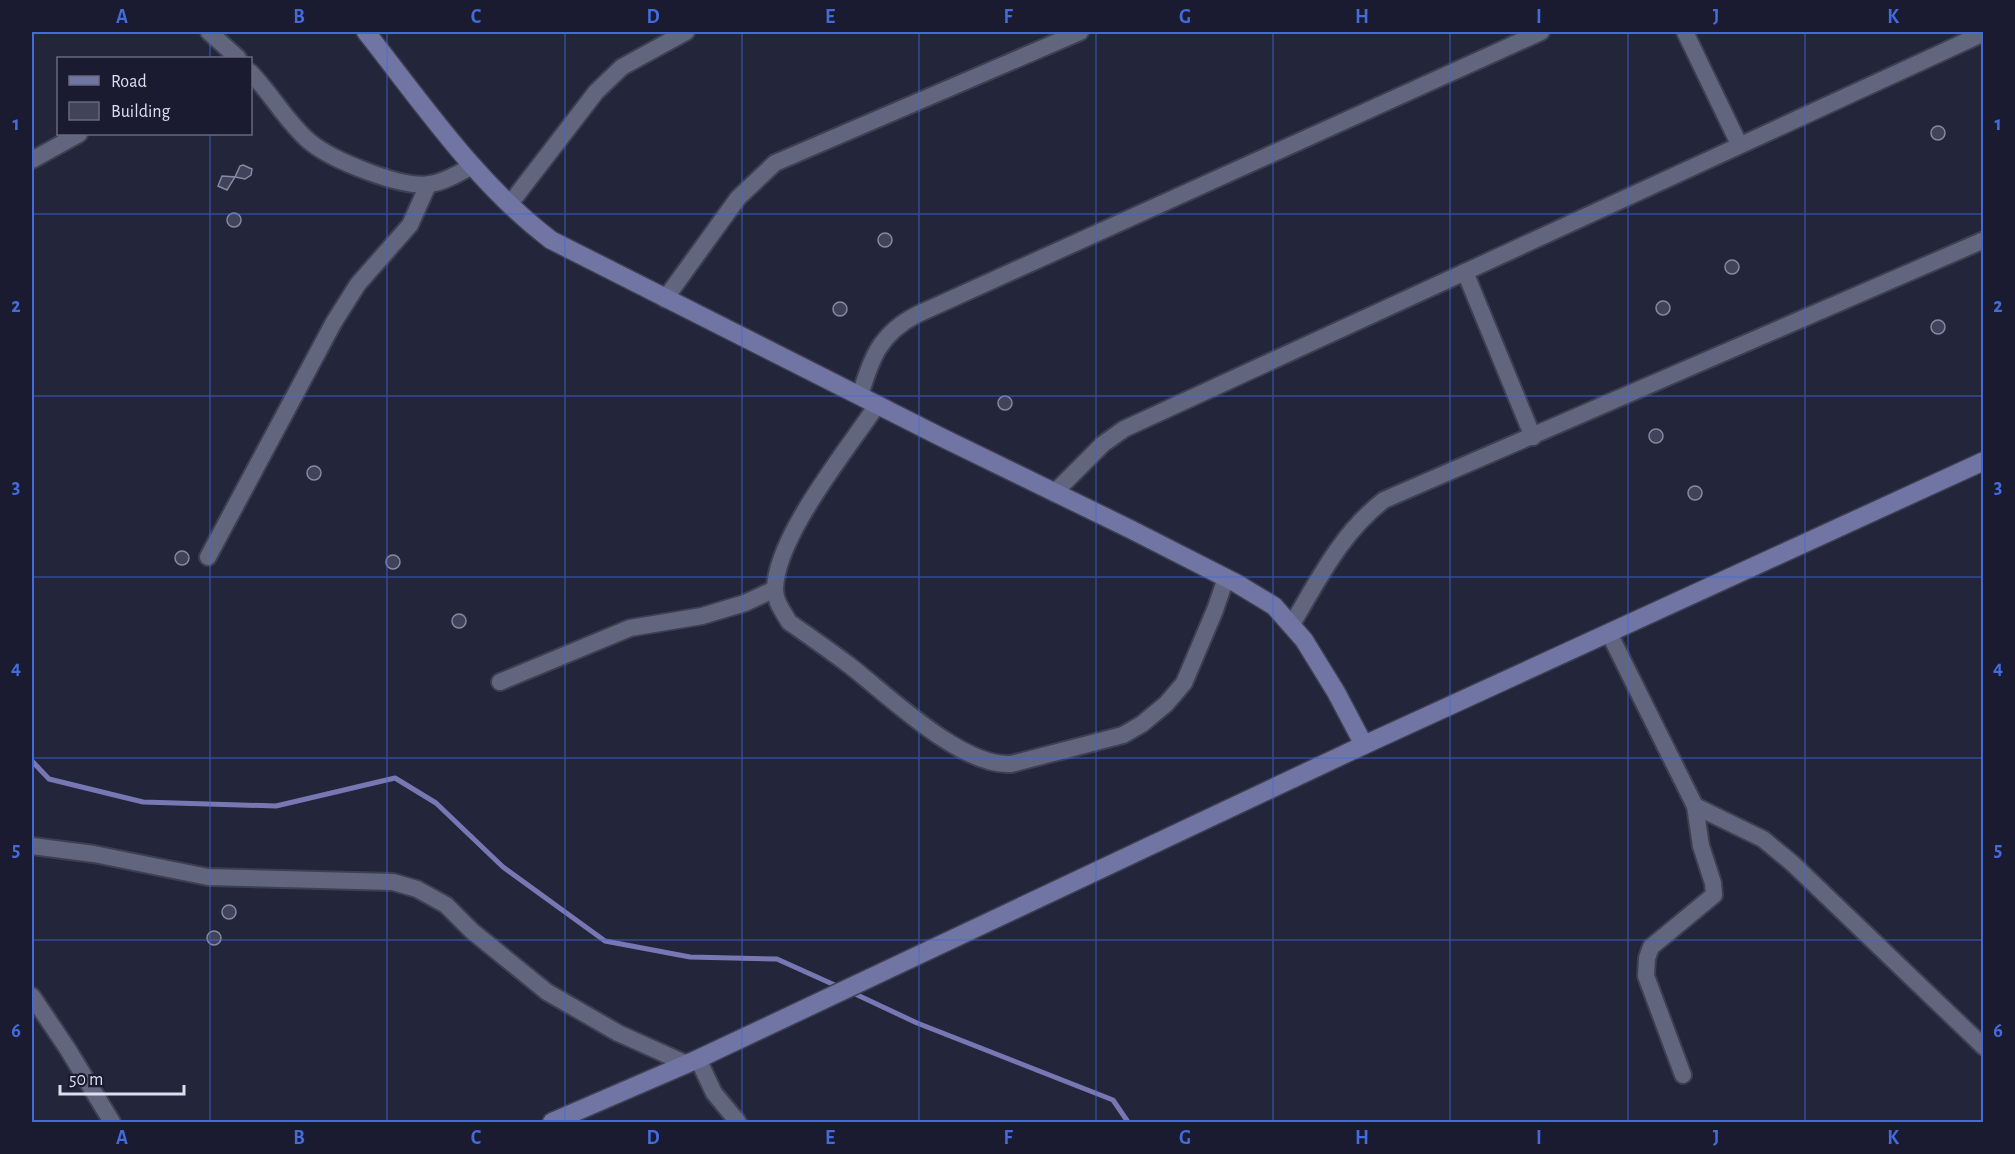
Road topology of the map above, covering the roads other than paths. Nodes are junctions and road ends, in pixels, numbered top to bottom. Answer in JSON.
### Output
{"nodes":[{"id":1,"x":209,"y":32,"type":"edge"},
{"id":2,"x":366,"y":32,"type":"edge"},
{"id":3,"x":686,"y":32,"type":"edge"},
{"id":4,"x":1080,"y":32,"type":"edge"},
{"id":5,"x":1541,"y":32,"type":"edge"},
{"id":6,"x":1685,"y":32,"type":"edge"},
{"id":7,"x":1983,"y":33,"type":"edge"},
{"id":8,"x":237,"y":57,"type":"edge"},
{"id":9,"x":252,"y":74,"type":"edge"},
{"id":10,"x":77,"y":135,"type":"edge"},
{"id":11,"x":1739,"y":144,"type":"junction"},
{"id":12,"x":32,"y":160,"type":"edge"},
{"id":13,"x":472,"y":165,"type":"junction"},
{"id":14,"x":428,"y":185,"type":"junction"},
{"id":15,"x":509,"y":205,"type":"junction"},
{"id":16,"x":1983,"y":240,"type":"edge"},
{"id":17,"x":1465,"y":272,"type":"junction"},
{"id":18,"x":665,"y":299,"type":"junction"},
{"id":19,"x":860,"y":396,"type":"junction"},
{"id":20,"x":878,"y":405,"type":"junction"},
{"id":21,"x":1533,"y":437,"type":"junction"},
{"id":22,"x":1983,"y":461,"type":"edge"},
{"id":23,"x":1054,"y":493,"type":"junction"},
{"id":24,"x":208,"y":557,"type":"dead end"},
{"id":25,"x":1226,"y":578,"type":"junction"},
{"id":26,"x":775,"y":589,"type":"junction"},
{"id":27,"x":1292,"y":624,"type":"junction"},
{"id":28,"x":1609,"y":633,"type":"junction"},
{"id":29,"x":500,"y":682,"type":"dead end"},
{"id":30,"x":1364,"y":745,"type":"junction"},
{"id":31,"x":1695,"y":806,"type":"junction"},
{"id":32,"x":32,"y":846,"type":"edge"},
{"id":33,"x":32,"y":996,"type":"edge"},
{"id":34,"x":1983,"y":1047,"type":"edge"},
{"id":35,"x":693,"y":1062,"type":"junction"},
{"id":36,"x":1683,"y":1075,"type":"dead end"},
{"id":37,"x":112,"y":1122,"type":"edge"},
{"id":38,"x":552,"y":1122,"type":"edge"},
{"id":39,"x":738,"y":1122,"type":"edge"}],
"edges":[{"from":1,"to":8,"type":"street"},
{"from":2,"to":13,"type":"street"},
{"from":3,"to":15,"type":"street"},
{"from":4,"to":18,"type":"street"},
{"from":5,"to":19,"type":"street"},
{"from":6,"to":11,"type":"street"},
{"from":7,"to":11,"type":"street"},
{"from":9,"to":14,"type":"street"},
{"from":10,"to":12,"type":"street"},
{"from":11,"to":17,"type":"street"},
{"from":13,"to":14,"type":"street"},
{"from":13,"to":15,"type":"street"},
{"from":14,"to":24,"type":"street"},
{"from":15,"to":18,"type":"street"},
{"from":16,"to":21,"type":"street"},
{"from":17,"to":21,"type":"street"},
{"from":17,"to":23,"type":"street"},
{"from":18,"to":19,"type":"street"},
{"from":19,"to":20,"type":"street"},
{"from":20,"to":23,"type":"street"},
{"from":20,"to":26,"type":"street"},
{"from":21,"to":27,"type":"street"},
{"from":22,"to":28,"type":"street"},
{"from":23,"to":25,"type":"street"},
{"from":25,"to":26,"type":"street"},
{"from":25,"to":27,"type":"street"},
{"from":26,"to":29,"type":"street"},
{"from":27,"to":30,"type":"street"},
{"from":28,"to":30,"type":"street"},
{"from":28,"to":31,"type":"street"},
{"from":30,"to":35,"type":"street"},
{"from":31,"to":34,"type":"street"},
{"from":31,"to":36,"type":"street"},
{"from":32,"to":35,"type":"street"},
{"from":33,"to":37,"type":"street"},
{"from":35,"to":38,"type":"street"},
{"from":35,"to":39,"type":"street"}]}
